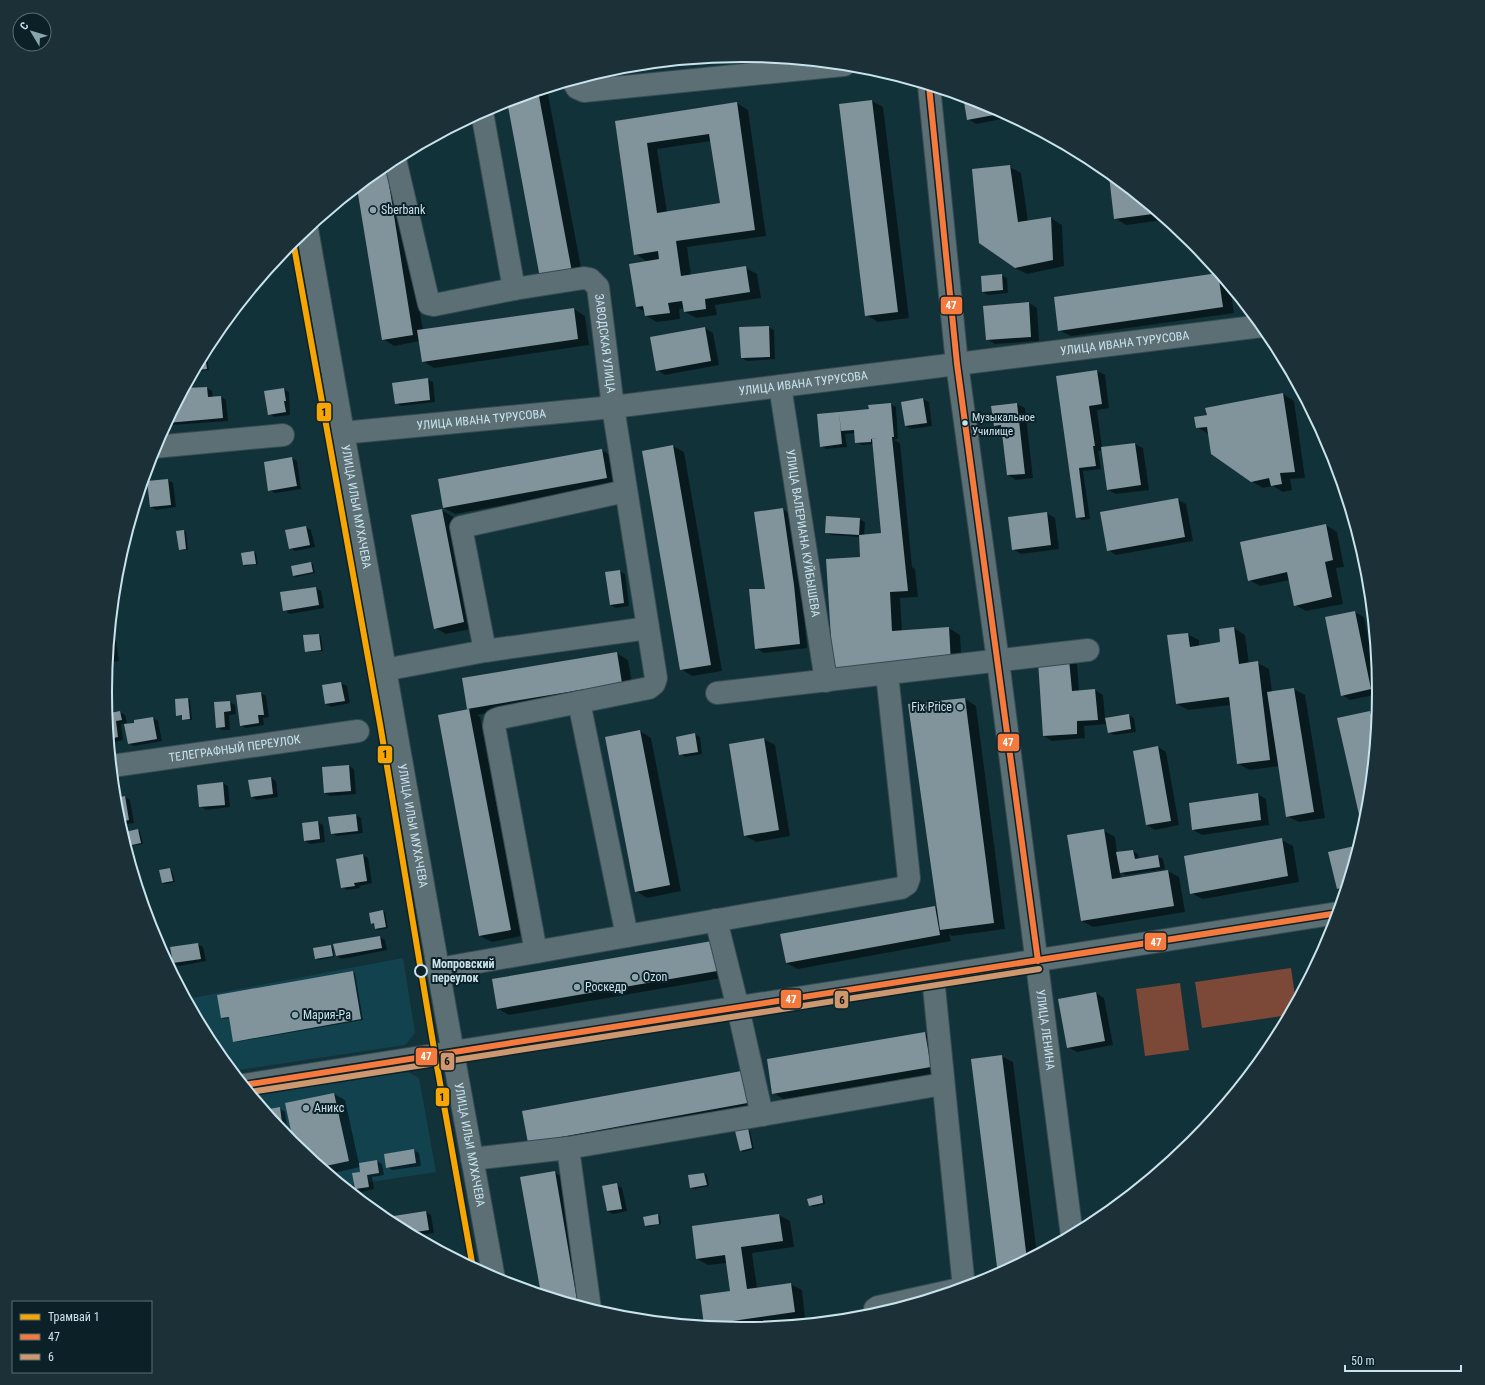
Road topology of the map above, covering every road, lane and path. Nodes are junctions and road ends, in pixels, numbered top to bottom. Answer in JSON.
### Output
{"nodes":[{"id":1,"x":752,"y":64,"type":"edge"},
{"id":2,"x":800,"y":65,"type":"edge"},
{"id":3,"x":575,"y":84,"type":"edge"},
{"id":4,"x":929,"y":90,"type":"edge"},
{"id":5,"x":483,"y":118,"type":"edge"},
{"id":6,"x":397,"y":165,"type":"edge"},
{"id":7,"x":308,"y":236,"type":"edge"},
{"id":8,"x":514,"y":289,"type":"junction"},
{"id":9,"x":1256,"y":327,"type":"edge"},
{"id":10,"x":957,"y":364,"type":"junction"},
{"id":11,"x":780,"y":386,"type":"junction"},
{"id":12,"x":613,"y":407,"type":"junction"},
{"id":13,"x":342,"y":433,"type":"junction"},
{"id":14,"x":282,"y":435,"type":"dead end"},
{"id":15,"x":162,"y":446,"type":"edge"},
{"id":16,"x":626,"y":491,"type":"junction"},
{"id":17,"x":648,"y":628,"type":"junction"},
{"id":18,"x":1088,"y":650,"type":"dead end"},
{"id":19,"x":485,"y":651,"type":"junction"},
{"id":20,"x":998,"y":661,"type":"junction"},
{"id":21,"x":384,"y":670,"type":"junction"},
{"id":22,"x":887,"y":674,"type":"junction"},
{"id":23,"x":826,"y":681,"type":"junction"},
{"id":24,"x":717,"y":694,"type":"dead end"},
{"id":25,"x":579,"y":702,"type":"junction"},
{"id":26,"x":358,"y":731,"type":"dead end"},
{"id":27,"x":116,"y":765,"type":"edge"},
{"id":28,"x":1333,"y":914,"type":"edge"},
{"id":29,"x":716,"y":920,"type":"junction"},
{"id":30,"x":627,"y":936,"type":"junction"},
{"id":31,"x":536,"y":952,"type":"junction"},
{"id":32,"x":1038,"y":961,"type":"junction"},
{"id":33,"x":438,"y":968,"type":"junction"},
{"id":34,"x":933,"y":977,"type":"junction"},
{"id":35,"x":738,"y":1008,"type":"junction"},
{"id":36,"x":453,"y":1053,"type":"junction"},
{"id":37,"x":249,"y":1084,"type":"edge"},
{"id":38,"x":943,"y":1084,"type":"junction"},
{"id":39,"x":762,"y":1115,"type":"junction"},
{"id":40,"x":568,"y":1148,"type":"junction"},
{"id":41,"x":472,"y":1159,"type":"junction"},
{"id":42,"x":1071,"y":1231,"type":"edge"},
{"id":43,"x":493,"y":1271,"type":"edge"},
{"id":44,"x":963,"y":1283,"type":"edge"},
{"id":45,"x":920,"y":1298,"type":"edge"},
{"id":46,"x":589,"y":1304,"type":"edge"},
{"id":47,"x":875,"y":1309,"type":"edge"}],
"edges":[{"from":1,"to":2,"type":"street"},
{"from":1,"to":3,"type":"street"},
{"from":4,"to":10,"type":"street","name":"УЛИЦА ЛЕНИНА"},
{"from":5,"to":8,"type":"street"},
{"from":6,"to":8,"type":"street"},
{"from":7,"to":13,"type":"street","name":"УЛИЦА ИЛЬИ МУХАЧЕВА"},
{"from":8,"to":12,"type":"street","name":"ЗАВОДСКАЯ УЛИЦА"},
{"from":9,"to":10,"type":"street","name":"УЛИЦА ИВАНА ТУРУСОВА"},
{"from":10,"to":11,"type":"street","name":"УЛИЦА ИВАНА ТУРУСОВА"},
{"from":10,"to":20,"type":"street","name":"УЛИЦА ЛЕНИНА"},
{"from":11,"to":12,"type":"street","name":"УЛИЦА ИВАНА ТУРУСОВА"},
{"from":11,"to":23,"type":"street","name":"УЛИЦА ВАЛЕРИАНА КУЙБЫШЕВА"},
{"from":12,"to":13,"type":"street","name":"УЛИЦА ИВАНА ТУРУСОВА"},
{"from":12,"to":16,"type":"street","name":"ЗАВОДСКАЯ УЛИЦА"},
{"from":13,"to":21,"type":"street","name":"УЛИЦА ИЛЬИ МУХАЧЕВА"},
{"from":14,"to":15,"type":"street"},
{"from":16,"to":17,"type":"street","name":"ЗАВОДСКАЯ УЛИЦА"},
{"from":16,"to":19,"type":"street"},
{"from":17,"to":19,"type":"street"},
{"from":17,"to":25,"type":"street","name":"ЗАВОДСКАЯ УЛИЦА"},
{"from":18,"to":20,"type":"street"},
{"from":19,"to":21,"type":"street"},
{"from":20,"to":22,"type":"street"},
{"from":20,"to":32,"type":"street","name":"УЛИЦА ЛЕНИНА"},
{"from":21,"to":33,"type":"street","name":"УЛИЦА ИЛЬИ МУХАЧЕВА"},
{"from":22,"to":23,"type":"street"},
{"from":22,"to":29,"type":"street"},
{"from":23,"to":24,"type":"street"},
{"from":25,"to":30,"type":"street"},
{"from":25,"to":31,"type":"street"},
{"from":26,"to":27,"type":"street","name":"ТЕЛЕГРАФНЫЙ ПЕРЕУЛОК"},
{"from":28,"to":32,"type":"street"},
{"from":29,"to":30,"type":"street"},
{"from":29,"to":35,"type":"street"},
{"from":30,"to":31,"type":"street"},
{"from":31,"to":33,"type":"street"},
{"from":32,"to":34,"type":"street"},
{"from":32,"to":42,"type":"street","name":"УЛИЦА ЛЕНИНА"},
{"from":33,"to":36,"type":"street","name":"УЛИЦА ИЛЬИ МУХАЧЕВА"},
{"from":34,"to":35,"type":"street"},
{"from":34,"to":38,"type":"street"},
{"from":35,"to":36,"type":"street"},
{"from":35,"to":39,"type":"street"},
{"from":36,"to":37,"type":"street"},
{"from":36,"to":41,"type":"street","name":"УЛИЦА ИЛЬИ МУХАЧЕВА"},
{"from":38,"to":39,"type":"street"},
{"from":38,"to":44,"type":"street"},
{"from":39,"to":40,"type":"street"},
{"from":40,"to":41,"type":"street"},
{"from":40,"to":46,"type":"street"},
{"from":41,"to":43,"type":"street","name":"УЛИЦА ИЛЬИ МУХАЧЕВА"},
{"from":45,"to":47,"type":"street"}]}
